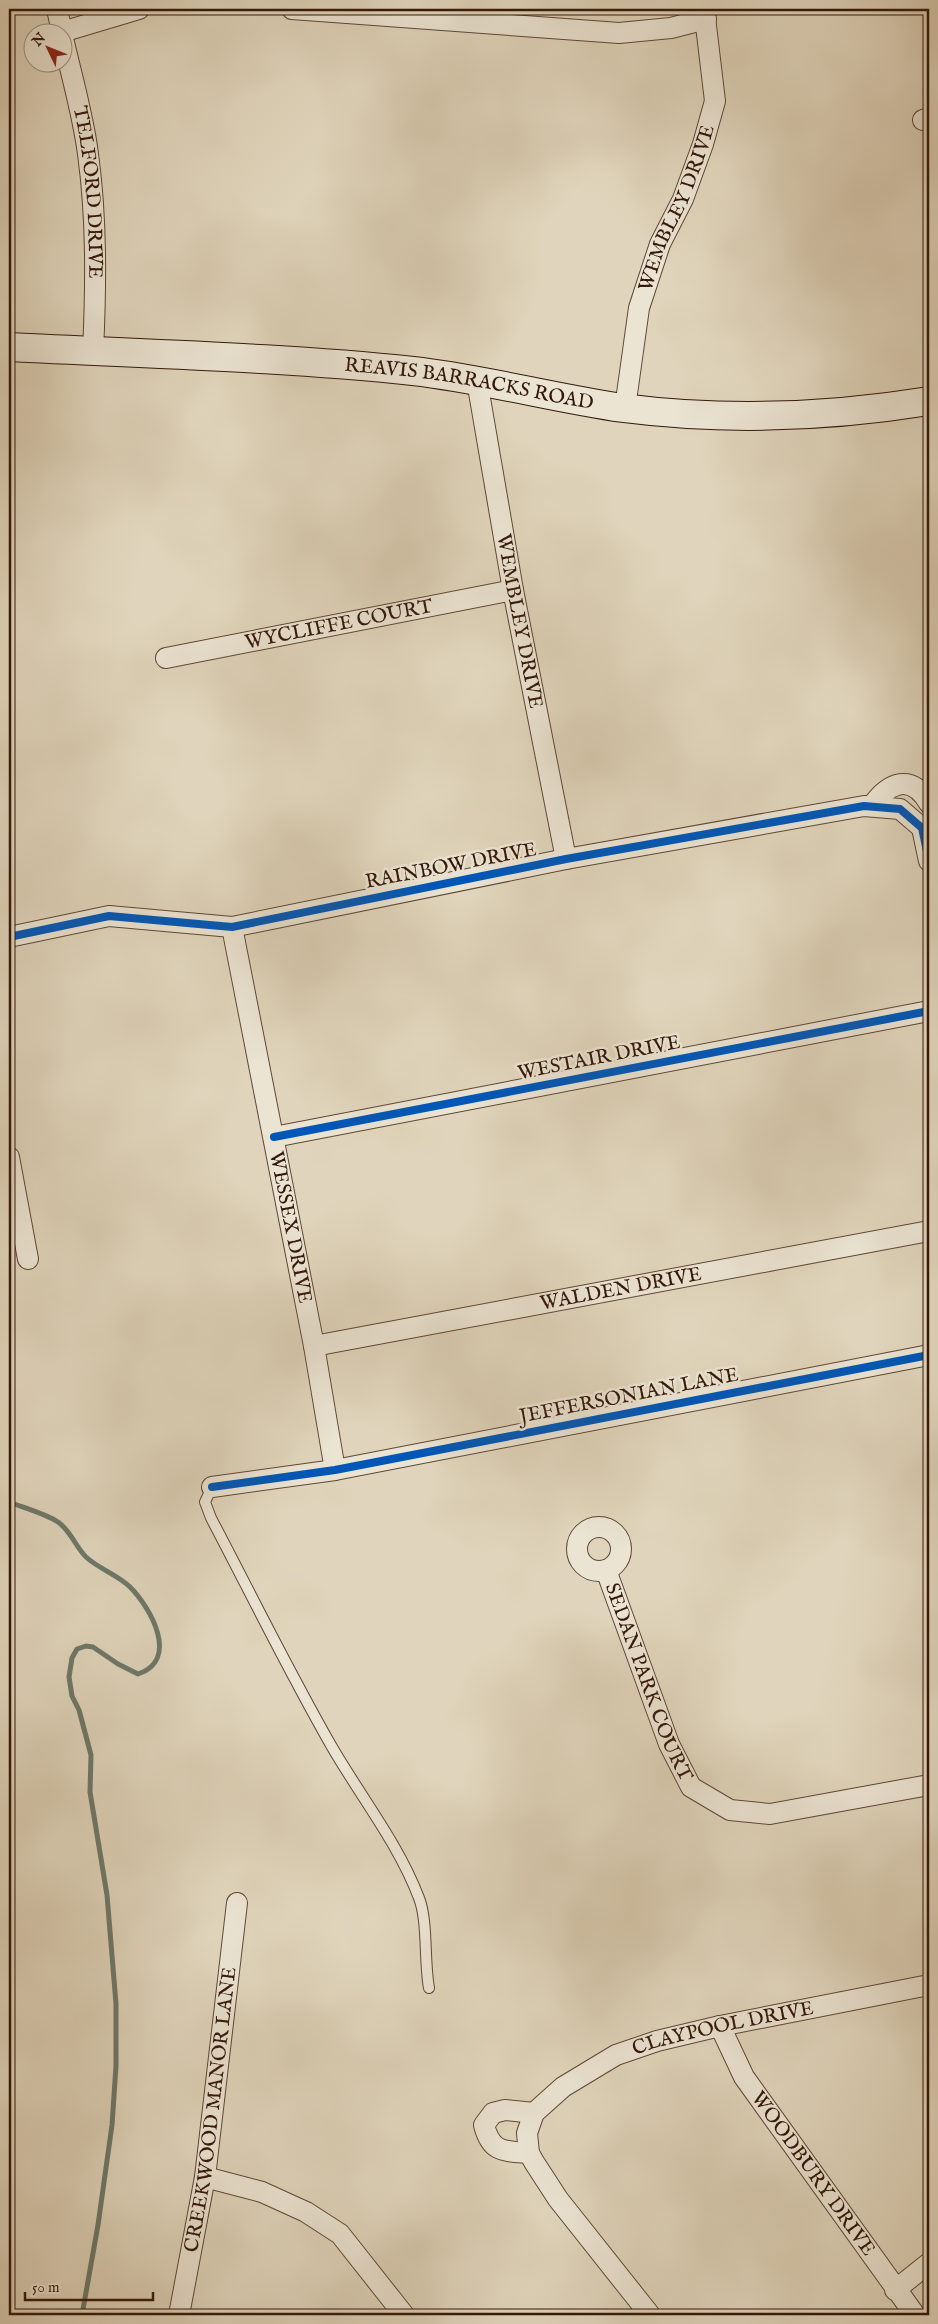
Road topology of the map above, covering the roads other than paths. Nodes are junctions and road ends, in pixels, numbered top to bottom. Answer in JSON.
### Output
{"nodes":[{"id":1,"x":57,"y":9,"type":"edge"},
{"id":2,"x":139,"y":9,"type":"edge"},
{"id":3,"x":292,"y":9,"type":"edge"},
{"id":4,"x":705,"y":14,"type":"edge"},
{"id":5,"x":60,"y":22,"type":"edge"},
{"id":6,"x":72,"y":30,"type":"edge"},
{"id":7,"x":71,"y":72,"type":"edge"},
{"id":8,"x":9,"y":348,"type":"edge"},
{"id":9,"x":92,"y":352,"type":"junction"},
{"id":10,"x":476,"y":381,"type":"junction"},
{"id":11,"x":929,"y":401,"type":"edge"},
{"id":12,"x":625,"y":408,"type":"junction"},
{"id":13,"x":513,"y":590,"type":"junction"},
{"id":14,"x":166,"y":658,"type":"dead end"},
{"id":15,"x":929,"y":803,"type":"edge"},
{"id":16,"x":872,"y":806,"type":"junction"},
{"id":17,"x":929,"y":807,"type":"edge"},
{"id":18,"x":922,"y":828,"type":"junction"},
{"id":19,"x":566,"y":859,"type":"junction"},
{"id":20,"x":929,"y":861,"type":"edge"},
{"id":21,"x":232,"y":927,"type":"junction"},
{"id":22,"x":9,"y":937,"type":"edge"},
{"id":23,"x":929,"y":1010,"type":"edge"},
{"id":24,"x":274,"y":1137,"type":"junction"},
{"id":25,"x":9,"y":1158,"type":"edge"},
{"id":26,"x":929,"y":1231,"type":"edge"},
{"id":27,"x":28,"y":1259,"type":"dead end"},
{"id":28,"x":314,"y":1346,"type":"junction"},
{"id":29,"x":929,"y":1355,"type":"edge"},
{"id":30,"x":335,"y":1470,"type":"junction"},
{"id":31,"x":212,"y":1488,"type":"joint"},
{"id":32,"x":606,"y":1570,"type":"dead end"},
{"id":33,"x":929,"y":1785,"type":"edge"},
{"id":34,"x":236,"y":1903,"type":"dead end"},
{"id":35,"x":929,"y":1985,"type":"edge"},
{"id":36,"x":429,"y":1988,"type":"dead end"},
{"id":37,"x":720,"y":2026,"type":"junction"},
{"id":38,"x":534,"y":2113,"type":"junction"},
{"id":39,"x":529,"y":2152,"type":"junction"},
{"id":40,"x":205,"y":2177,"type":"junction"},
{"id":41,"x":929,"y":2262,"type":"edge"},
{"id":42,"x":896,"y":2290,"type":"junction"},
{"id":43,"x":179,"y":2315,"type":"edge"},
{"id":44,"x":404,"y":2315,"type":"edge"},
{"id":45,"x":650,"y":2315,"type":"edge"},
{"id":46,"x":915,"y":2315,"type":"edge"}],
"edges":[{"from":1,"to":5,"type":"street","name":"TELFORD DRIVE"},
{"from":2,"to":6,"type":"street"},
{"from":3,"to":4,"type":"street"},
{"from":4,"to":12,"type":"street","name":"WEMBLEY DRIVE"},
{"from":7,"to":9,"type":"street","name":"TELFORD DRIVE"},
{"from":8,"to":9,"type":"main road","name":"REAVIS BARRACKS ROAD"},
{"from":9,"to":10,"type":"main road","name":"REAVIS BARRACKS ROAD"},
{"from":10,"to":12,"type":"main road","name":"REAVIS BARRACKS ROAD"},
{"from":10,"to":13,"type":"street","name":"WEMBLEY DRIVE"},
{"from":11,"to":12,"type":"main road","name":"REAVIS BARRACKS ROAD"},
{"from":13,"to":14,"type":"street","name":"WYCLIFFE COURT"},
{"from":13,"to":19,"type":"street","name":"WEMBLEY DRIVE"},
{"from":15,"to":16,"type":"street"},
{"from":16,"to":18,"type":"street","name":"RAINBOW DRIVE"},
{"from":16,"to":19,"type":"street","name":"RAINBOW DRIVE"},
{"from":17,"to":18,"type":"street"},
{"from":18,"to":20,"type":"street"},
{"from":19,"to":21,"type":"street","name":"RAINBOW DRIVE"},
{"from":21,"to":22,"type":"street","name":"RAINBOW DRIVE"},
{"from":21,"to":24,"type":"street","name":"WESSEX DRIVE"},
{"from":23,"to":24,"type":"street","name":"WESTAIR DRIVE"},
{"from":24,"to":28,"type":"street","name":"WESSEX DRIVE"},
{"from":25,"to":27,"type":"street"},
{"from":26,"to":28,"type":"street","name":"WALDEN DRIVE"},
{"from":28,"to":30,"type":"street","name":"WESSEX DRIVE"},
{"from":29,"to":30,"type":"street","name":"JEFFERSONIAN LANE"},
{"from":30,"to":31,"type":"street","name":"JEFFERSONIAN LANE"},
{"from":31,"to":36,"type":"lane"},
{"from":32,"to":33,"type":"street","name":"SEDAN PARK COURT"},
{"from":34,"to":40,"type":"street","name":"CREEKWOOD MANOR LANE"},
{"from":35,"to":37,"type":"street","name":"CLAYPOOL DRIVE"},
{"from":37,"to":38,"type":"street","name":"CLAYPOOL DRIVE"},
{"from":37,"to":42,"type":"street","name":"WOODBURY DRIVE"},
{"from":38,"to":39,"type":"street"},
{"from":38,"to":39,"type":"street"},
{"from":39,"to":45,"type":"street"},
{"from":40,"to":43,"type":"street","name":"CREEKWOOD MANOR LANE"},
{"from":40,"to":44,"type":"street"},
{"from":41,"to":42,"type":"street"},
{"from":42,"to":46,"type":"street","name":"WOODBURY DRIVE"}]}
